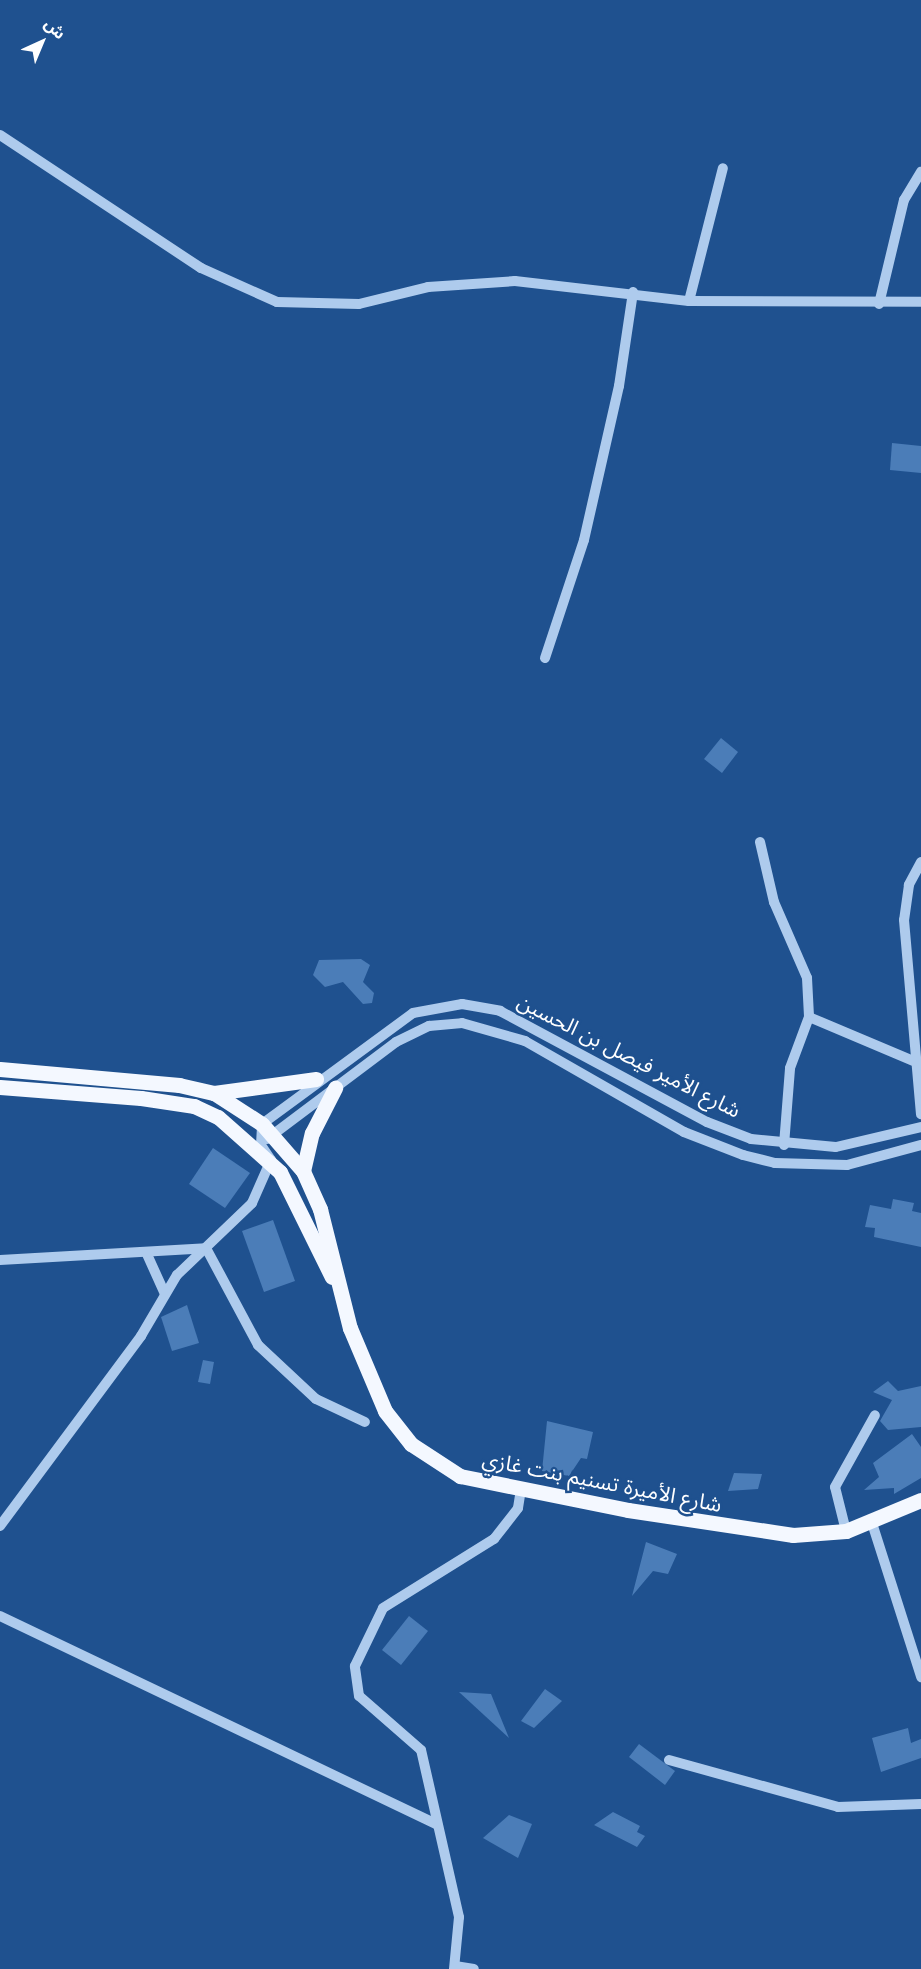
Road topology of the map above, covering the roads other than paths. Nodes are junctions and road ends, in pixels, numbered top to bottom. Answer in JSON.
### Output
{"nodes":[{"id":1,"x":0,"y":135,"type":"edge"},
{"id":2,"x":723,"y":168,"type":"dead end"},
{"id":3,"x":921,"y":172,"type":"edge"},
{"id":4,"x":633,"y":292,"type":"junction"},
{"id":5,"x":689,"y":301,"type":"junction"},
{"id":6,"x":921,"y":302,"type":"edge"},
{"id":7,"x":879,"y":304,"type":"junction"},
{"id":8,"x":545,"y":658,"type":"dead end"},
{"id":9,"x":760,"y":842,"type":"dead end"},
{"id":10,"x":921,"y":862,"type":"edge"},
{"id":11,"x":809,"y":1017,"type":"junction"},
{"id":12,"x":913,"y":1061,"type":"junction"},
{"id":13,"x":0,"y":1069,"type":"edge"},
{"id":14,"x":316,"y":1079,"type":"junction"},
{"id":15,"x":0,"y":1087,"type":"edge"},
{"id":16,"x":335,"y":1088,"type":"junction"},
{"id":17,"x":214,"y":1093,"type":"junction"},
{"id":18,"x":921,"y":1114,"type":"edge"},
{"id":19,"x":921,"y":1127,"type":"edge"},
{"id":20,"x":261,"y":1134,"type":"junction"},
{"id":21,"x":784,"y":1145,"type":"junction"},
{"id":22,"x":921,"y":1145,"type":"edge"},
{"id":23,"x":271,"y":1160,"type":"junction"},
{"id":24,"x":303,"y":1171,"type":"junction"},
{"id":25,"x":206,"y":1248,"type":"junction"},
{"id":26,"x":146,"y":1251,"type":"junction"},
{"id":27,"x":0,"y":1260,"type":"edge"},
{"id":28,"x":340,"y":1293,"type":"junction"},
{"id":29,"x":165,"y":1294,"type":"junction"},
{"id":30,"x":875,"y":1415,"type":"dead end"},
{"id":31,"x":365,"y":1422,"type":"dead end"},
{"id":32,"x":521,"y":1490,"type":"junction"},
{"id":33,"x":921,"y":1500,"type":"edge"},
{"id":34,"x":872,"y":1523,"type":"junction"},
{"id":35,"x":0,"y":1526,"type":"edge"},
{"id":36,"x":846,"y":1531,"type":"junction"},
{"id":37,"x":0,"y":1616,"type":"edge"},
{"id":38,"x":921,"y":1677,"type":"edge"},
{"id":39,"x":669,"y":1760,"type":"dead end"},
{"id":40,"x":921,"y":1804,"type":"edge"},
{"id":41,"x":438,"y":1824,"type":"junction"},
{"id":42,"x":454,"y":1968,"type":"edge"},
{"id":43,"x":474,"y":1969,"type":"edge"}],
"edges":[{"from":1,"to":4,"type":"street"},
{"from":2,"to":5,"type":"street"},
{"from":3,"to":7,"type":"street"},
{"from":4,"to":5,"type":"street"},
{"from":4,"to":8,"type":"street"},
{"from":5,"to":7,"type":"street"},
{"from":6,"to":7,"type":"street"},
{"from":9,"to":11,"type":"street"},
{"from":10,"to":12,"type":"street"},
{"from":11,"to":12,"type":"street"},
{"from":11,"to":21,"type":"street"},
{"from":12,"to":18,"type":"street"},
{"from":13,"to":17,"type":"main road","name":"شارع الأميرة تسنيم بنت غازي"},
{"from":14,"to":17,"type":"main road"},
{"from":14,"to":20,"type":"street","name":"شارع الأمير فيصل بن الحسين"},
{"from":14,"to":21,"type":"street","name":"شارع الأمير فيصل بن الحسين"},
{"from":15,"to":20,"type":"main road","name":"شارع الأميرة تسنيم بنت غازي"},
{"from":16,"to":20,"type":"street","name":"شارع الأمير فيصل بن الحسين"},
{"from":16,"to":22,"type":"street","name":"شارع الأمير فيصل بن الحسين"},
{"from":16,"to":24,"type":"main road"},
{"from":17,"to":20,"type":"main road","name":"شارع الأميرة تسنيم بنت غازي"},
{"from":19,"to":21,"type":"street","name":"شارع الأمير فيصل بن الحسين"},
{"from":20,"to":23,"type":"main road","name":"شارع الأميرة تسنيم بنت غازي"},
{"from":20,"to":24,"type":"main road","name":"شارع الأميرة تسنيم بنت غازي"},
{"from":23,"to":25,"type":"street"},
{"from":23,"to":28,"type":"main road","name":"شارع الأميرة تسنيم بنت غازي"},
{"from":24,"to":28,"type":"main road","name":"شارع الأميرة تسنيم بنت غازي"},
{"from":25,"to":26,"type":"street"},
{"from":25,"to":29,"type":"street"},
{"from":25,"to":31,"type":"street"},
{"from":26,"to":27,"type":"street"},
{"from":26,"to":29,"type":"street"},
{"from":28,"to":32,"type":"main road","name":"شارع الأميرة تسنيم بنت غازي"},
{"from":29,"to":35,"type":"street"},
{"from":30,"to":36,"type":"street"},
{"from":32,"to":36,"type":"main road","name":"شارع الأميرة تسنيم بنت غازي"},
{"from":32,"to":41,"type":"street"},
{"from":33,"to":34,"type":"main road","name":"شارع الأميرة تسنيم بنت غازي"},
{"from":34,"to":36,"type":"main road","name":"شارع الأميرة تسنيم بنت غازي"},
{"from":34,"to":38,"type":"street"},
{"from":37,"to":41,"type":"street"},
{"from":39,"to":40,"type":"street"},
{"from":41,"to":42,"type":"street"},
{"from":42,"to":43,"type":"street"}]}
